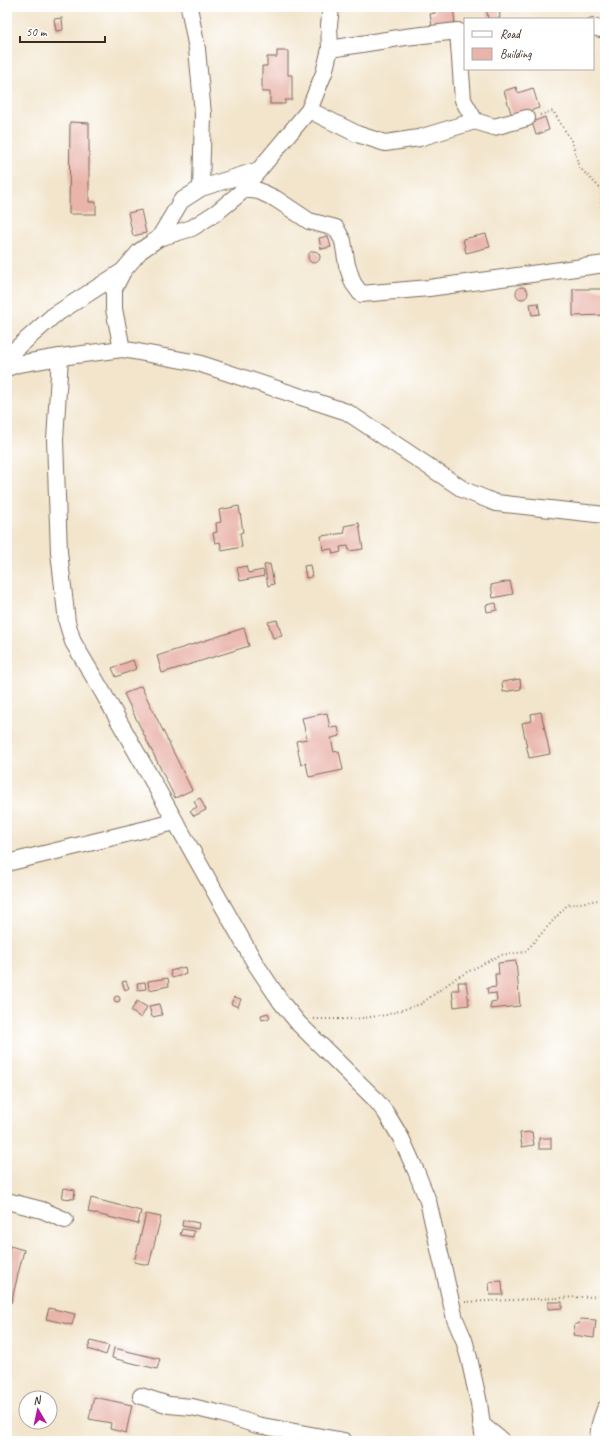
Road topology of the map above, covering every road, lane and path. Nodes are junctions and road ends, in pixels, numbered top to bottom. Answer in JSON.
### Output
{"nodes":[{"id":1,"x":190,"y":7,"type":"edge"},
{"id":2,"x":331,"y":7,"type":"edge"},
{"id":3,"x":594,"y":27,"type":"edge"},
{"id":4,"x":605,"y":30,"type":"edge"},
{"id":5,"x":461,"y":31,"type":"edge"},
{"id":6,"x":330,"y":49,"type":"junction"},
{"id":7,"x":309,"y":110,"type":"junction"},
{"id":8,"x":527,"y":118,"type":"joint"},
{"id":9,"x":475,"y":121,"type":"junction"},
{"id":10,"x":259,"y":170,"type":"junction"},
{"id":11,"x":201,"y":188,"type":"junction"},
{"id":12,"x":243,"y":189,"type":"junction"},
{"id":13,"x":159,"y":238,"type":"junction"},
{"id":14,"x":601,"y":264,"type":"edge"},
{"id":15,"x":123,"y":271,"type":"junction"},
{"id":16,"x":122,"y":349,"type":"junction"},
{"id":17,"x":7,"y":357,"type":"edge"},
{"id":18,"x":60,"y":357,"type":"junction"},
{"id":19,"x":7,"y":368,"type":"edge"},
{"id":20,"x":605,"y":515,"type":"edge"},
{"id":21,"x":175,"y":822,"type":"junction"},
{"id":22,"x":7,"y":863,"type":"edge"},
{"id":23,"x":605,"y":899,"type":"edge"},
{"id":24,"x":295,"y":1019,"type":"junction"},
{"id":25,"x":7,"y":1201,"type":"edge"},
{"id":26,"x":65,"y":1220,"type":"dead end"},
{"id":27,"x":605,"y":1296,"type":"edge"},
{"id":28,"x":452,"y":1303,"type":"junction"},
{"id":29,"x":141,"y":1396,"type":"dead end"},
{"id":30,"x":605,"y":1409,"type":"edge"},
{"id":31,"x":481,"y":1424,"type":"junction"},
{"id":32,"x":344,"y":1441,"type":"edge"},
{"id":33,"x":484,"y":1441,"type":"edge"},
{"id":34,"x":502,"y":1441,"type":"edge"},
{"id":35,"x":598,"y":1441,"type":"edge"}],
"edges":[{"from":1,"to":11,"type":"street"},
{"from":2,"to":6,"type":"street"},
{"from":3,"to":4,"type":"street"},
{"from":5,"to":6,"type":"street"},
{"from":5,"to":9,"type":"street"},
{"from":6,"to":7,"type":"street"},
{"from":7,"to":9,"type":"street"},
{"from":7,"to":10,"type":"street"},
{"from":8,"to":9,"type":"street"},
{"from":8,"to":14,"type":"path"},
{"from":10,"to":11,"type":"street"},
{"from":10,"to":12,"type":"street"},
{"from":11,"to":13,"type":"street"},
{"from":12,"to":13,"type":"street"},
{"from":12,"to":14,"type":"street"},
{"from":13,"to":15,"type":"street"},
{"from":15,"to":16,"type":"street"},
{"from":15,"to":17,"type":"street"},
{"from":16,"to":18,"type":"street"},
{"from":16,"to":20,"type":"street"},
{"from":18,"to":19,"type":"street"},
{"from":18,"to":21,"type":"street"},
{"from":21,"to":22,"type":"street"},
{"from":21,"to":24,"type":"street"},
{"from":23,"to":24,"type":"path"},
{"from":24,"to":28,"type":"street"},
{"from":25,"to":26,"type":"street"},
{"from":27,"to":28,"type":"path"},
{"from":28,"to":31,"type":"street"},
{"from":29,"to":32,"type":"street"},
{"from":30,"to":35,"type":"street"},
{"from":31,"to":33,"type":"street"},
{"from":31,"to":34,"type":"street"}]}
